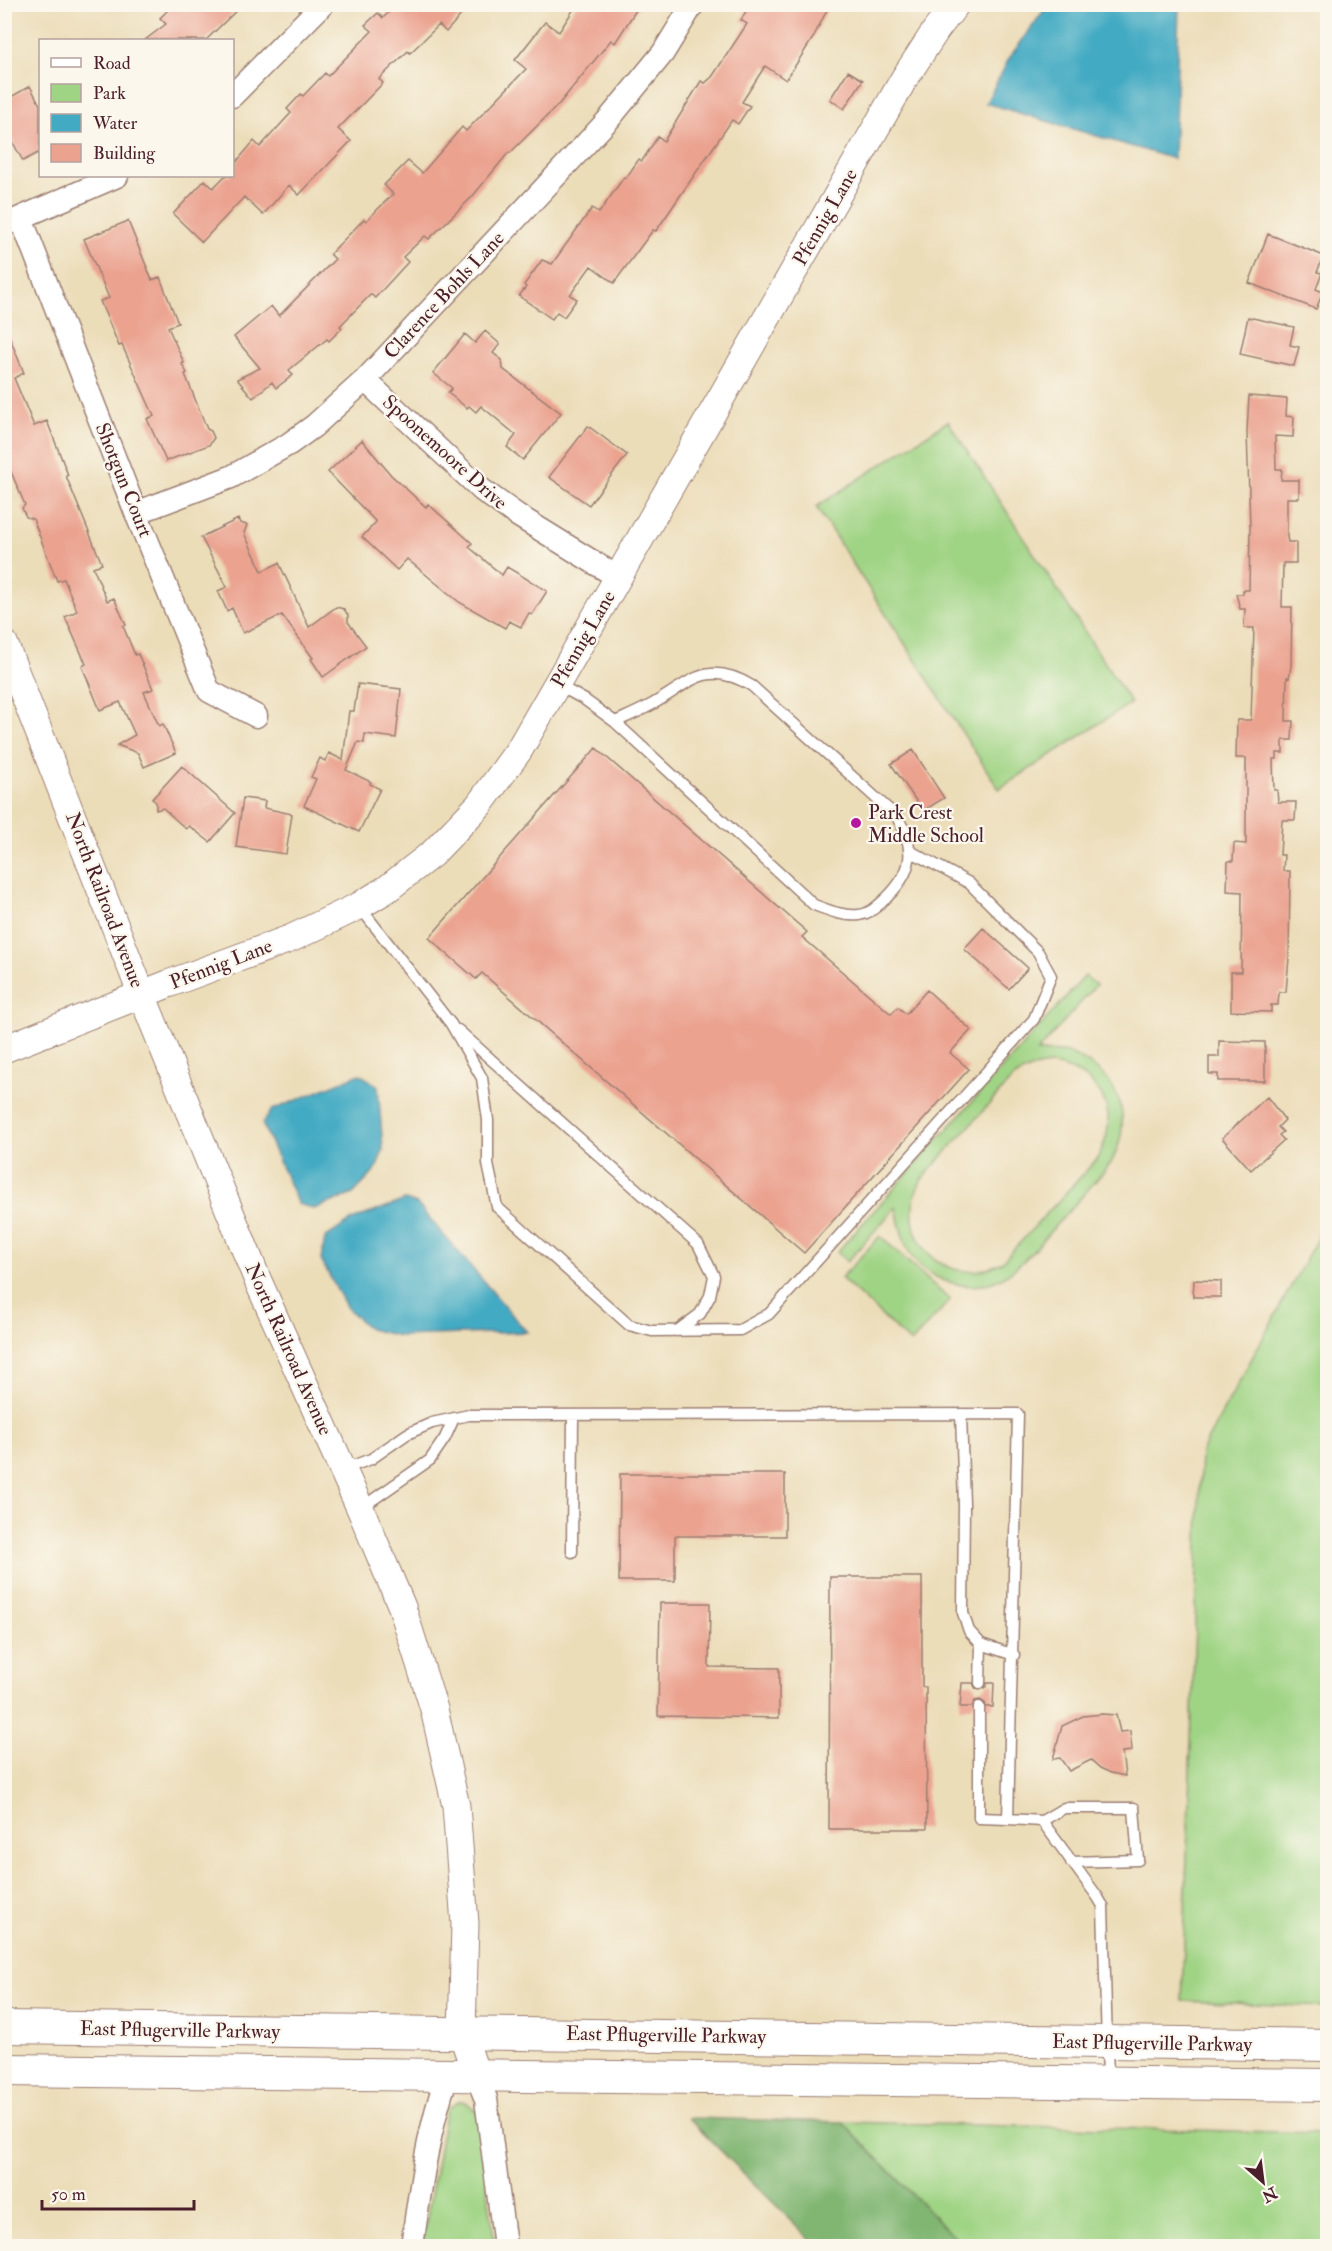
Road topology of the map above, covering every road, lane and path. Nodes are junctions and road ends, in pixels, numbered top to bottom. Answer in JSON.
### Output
{"nodes":[{"id":1,"x":323,"y":4,"type":"edge"},
{"id":2,"x":693,"y":4,"type":"edge"},
{"id":3,"x":956,"y":4,"type":"edge"},
{"id":4,"x":234,"y":94,"type":"edge"},
{"id":5,"x":115,"y":177,"type":"edge"},
{"id":6,"x":13,"y":222,"type":"edge"},
{"id":7,"x":364,"y":380,"type":"junction"},
{"id":8,"x":136,"y":513,"type":"junction"},
{"id":9,"x":619,"y":578,"type":"junction"},
{"id":10,"x":4,"y":643,"type":"edge"},
{"id":11,"x":557,"y":684,"type":"junction"},
{"id":12,"x":256,"y":716,"type":"dead end"},
{"id":13,"x":615,"y":722,"type":"junction"},
{"id":14,"x":910,"y":851,"type":"junction"},
{"id":15,"x":359,"y":906,"type":"junction"},
{"id":16,"x":142,"y":995,"type":"junction"},
{"id":17,"x":451,"y":1024,"type":"junction"},
{"id":18,"x":4,"y":1049,"type":"edge"},
{"id":19,"x":677,"y":1330,"type":"junction"},
{"id":20,"x":961,"y":1414,"type":"junction"},
{"id":21,"x":573,"y":1416,"type":"junction"},
{"id":22,"x":454,"y":1418,"type":"junction"},
{"id":23,"x":342,"y":1470,"type":"junction"},
{"id":24,"x":360,"y":1508,"type":"junction"},
{"id":25,"x":572,"y":1552,"type":"dead end"},
{"id":26,"x":981,"y":1644,"type":"junction"},
{"id":27,"x":1014,"y":1655,"type":"junction"},
{"id":28,"x":980,"y":1683,"type":"dead end"},
{"id":29,"x":979,"y":1707,"type":"dead end"},
{"id":30,"x":1008,"y":1819,"type":"junction"},
{"id":31,"x":1042,"y":1821,"type":"junction"},
{"id":32,"x":1071,"y":1862,"type":"junction"},
{"id":33,"x":4,"y":2027,"type":"edge"},
{"id":34,"x":462,"y":2033,"type":"junction"},
{"id":35,"x":1108,"y":2042,"type":"junction"},
{"id":36,"x":1328,"y":2045,"type":"edge"},
{"id":37,"x":4,"y":2070,"type":"edge"},
{"id":38,"x":462,"y":2076,"type":"junction"},
{"id":39,"x":1108,"y":2082,"type":"junction"},
{"id":40,"x":1328,"y":2085,"type":"edge"},
{"id":41,"x":412,"y":2247,"type":"edge"},
{"id":42,"x":505,"y":2247,"type":"edge"}],
"edges":[{"from":1,"to":4,"type":"street"},
{"from":2,"to":7,"type":"street","name":"Clarence Bohls Lane"},
{"from":3,"to":9,"type":"street","name":"Pfennig Lane"},
{"from":5,"to":6,"type":"street"},
{"from":6,"to":8,"type":"street","name":"Shotgun Court"},
{"from":7,"to":8,"type":"street","name":"Clarence Bohls Lane"},
{"from":7,"to":9,"type":"street","name":"Spoonemoore Drive"},
{"from":8,"to":12,"type":"street","name":"Shotgun Court"},
{"from":9,"to":11,"type":"street","name":"Pfennig Lane"},
{"from":10,"to":16,"type":"street","name":"North Railroad Avenue"},
{"from":11,"to":13,"type":"lane"},
{"from":11,"to":15,"type":"street","name":"Pfennig Lane"},
{"from":13,"to":14,"type":"lane"},
{"from":13,"to":14,"type":"lane"},
{"from":14,"to":19,"type":"lane"},
{"from":15,"to":16,"type":"street","name":"Pfennig Lane"},
{"from":15,"to":17,"type":"lane"},
{"from":16,"to":18,"type":"street","name":"Pfennig Lane"},
{"from":16,"to":23,"type":"street","name":"North Railroad Avenue"},
{"from":17,"to":19,"type":"lane"},
{"from":17,"to":19,"type":"lane"},
{"from":20,"to":21,"type":"lane"},
{"from":20,"to":26,"type":"lane"},
{"from":20,"to":27,"type":"lane"},
{"from":21,"to":22,"type":"lane"},
{"from":21,"to":25,"type":"lane"},
{"from":22,"to":23,"type":"lane"},
{"from":22,"to":24,"type":"lane"},
{"from":23,"to":24,"type":"street","name":"North Railroad Avenue"},
{"from":24,"to":34,"type":"street","name":"North Railroad Avenue"},
{"from":26,"to":27,"type":"lane"},
{"from":26,"to":28,"type":"lane"},
{"from":27,"to":30,"type":"lane"},
{"from":29,"to":30,"type":"lane"},
{"from":30,"to":31,"type":"lane"},
{"from":31,"to":32,"type":"lane"},
{"from":31,"to":32,"type":"lane"},
{"from":32,"to":35,"type":"lane"},
{"from":33,"to":34,"type":"main road","name":"East Pflugerville Parkway"},
{"from":34,"to":35,"type":"main road","name":"East Pflugerville Parkway"},
{"from":34,"to":38,"type":"street","name":"North Railroad Avenue"},
{"from":35,"to":36,"type":"main road","name":"East Pflugerville Parkway"},
{"from":35,"to":39,"type":"lane"},
{"from":37,"to":38,"type":"main road","name":"East Pflugerville Parkway"},
{"from":38,"to":39,"type":"main road","name":"East Pflugerville Parkway"},
{"from":38,"to":41,"type":"street"},
{"from":38,"to":42,"type":"street"},
{"from":39,"to":40,"type":"main road","name":"East Pflugerville Parkway"}]}
